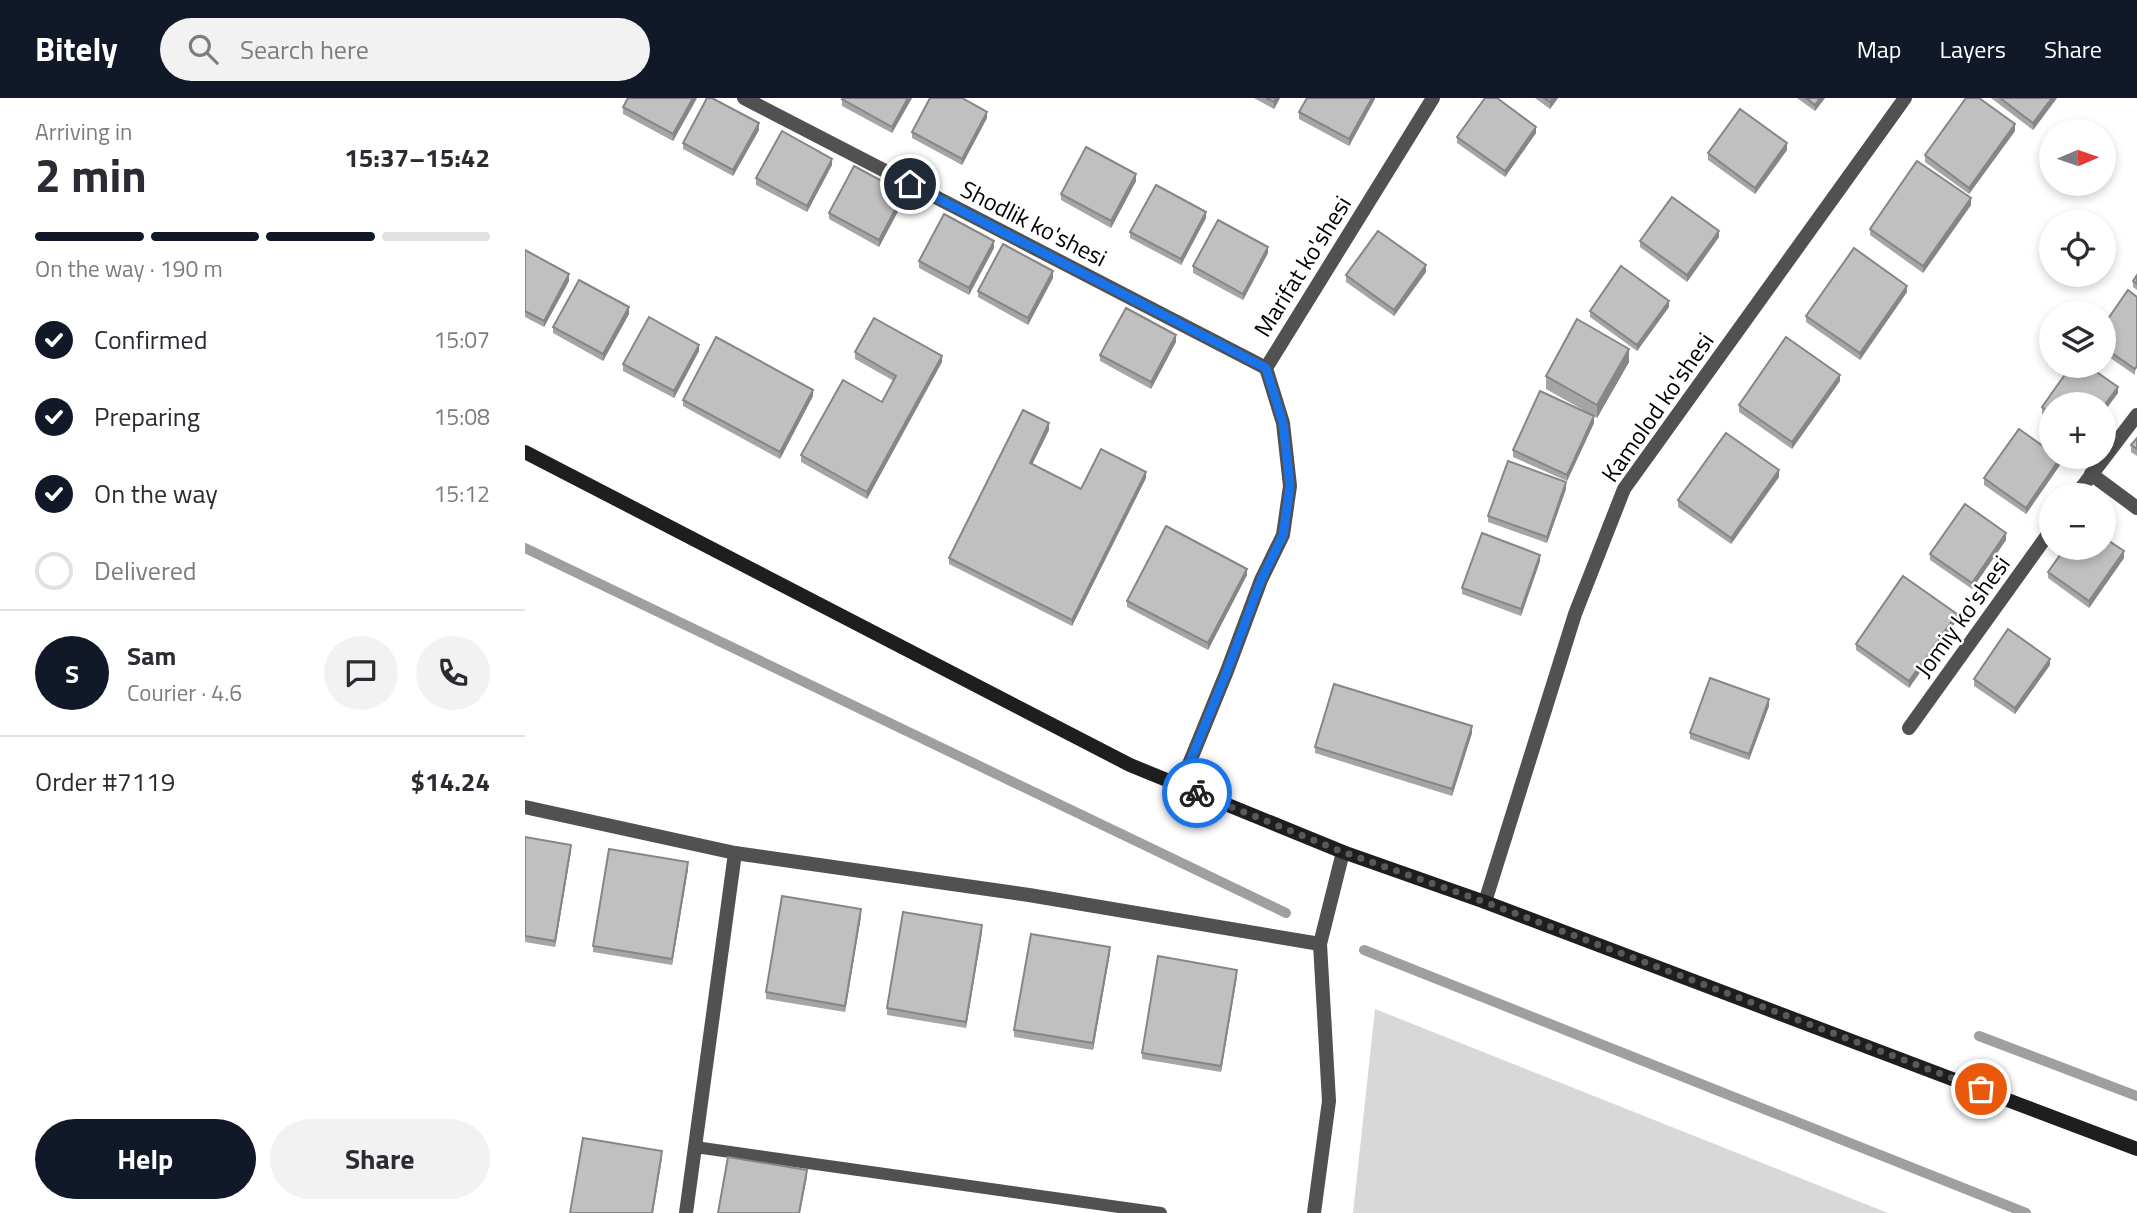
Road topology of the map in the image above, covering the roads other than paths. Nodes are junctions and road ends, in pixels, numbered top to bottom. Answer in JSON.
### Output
{"nodes":[{"id":1,"x":744,"y":98,"type":"edge"},
{"id":2,"x":1433,"y":98,"type":"edge"},
{"id":3,"x":1905,"y":98,"type":"edge"},
{"id":4,"x":1266,"y":368,"type":"junction"},
{"id":5,"x":2137,"y":415,"type":"edge"},
{"id":6,"x":525,"y":452,"type":"edge"},
{"id":7,"x":2091,"y":474,"type":"junction"},
{"id":8,"x":2085,"y":483,"type":"edge"},
{"id":9,"x":2137,"y":509,"type":"edge"},
{"id":10,"x":2039,"y":547,"type":"edge"},
{"id":11,"x":1909,"y":728,"type":"dead end"},
{"id":12,"x":1180,"y":786,"type":"junction"},
{"id":13,"x":525,"y":807,"type":"edge"},
{"id":14,"x":1343,"y":852,"type":"junction"},
{"id":15,"x":735,"y":853,"type":"junction"},
{"id":16,"x":1485,"y":902,"type":"junction"},
{"id":17,"x":1320,"y":944,"type":"junction"},
{"id":18,"x":695,"y":1147,"type":"junction"},
{"id":19,"x":2137,"y":1149,"type":"edge"},
{"id":20,"x":686,"y":1213,"type":"edge"},
{"id":21,"x":1161,"y":1213,"type":"edge"},
{"id":22,"x":1314,"y":1213,"type":"edge"}],
"edges":[{"from":1,"to":4,"type":"street","name":"Shodlik ko'shesi"},
{"from":2,"to":4,"type":"street","name":"Marifat ko'shesi"},
{"from":3,"to":16,"type":"street","name":"Kamolod ko'shesi"},
{"from":4,"to":12,"type":"street","name":"Marifat ko'shesi"},
{"from":5,"to":7,"type":"street"},
{"from":6,"to":12,"type":"street"},
{"from":7,"to":8,"type":"street"},
{"from":7,"to":9,"type":"street"},
{"from":10,"to":11,"type":"street","name":"Jomiy ko'shesi"},
{"from":12,"to":14,"type":"street"},
{"from":13,"to":15,"type":"street"},
{"from":14,"to":16,"type":"street"},
{"from":14,"to":17,"type":"street"},
{"from":15,"to":17,"type":"street"},
{"from":15,"to":18,"type":"street"},
{"from":16,"to":19,"type":"street"},
{"from":17,"to":22,"type":"street"},
{"from":18,"to":20,"type":"street"},
{"from":18,"to":21,"type":"lane"}]}
